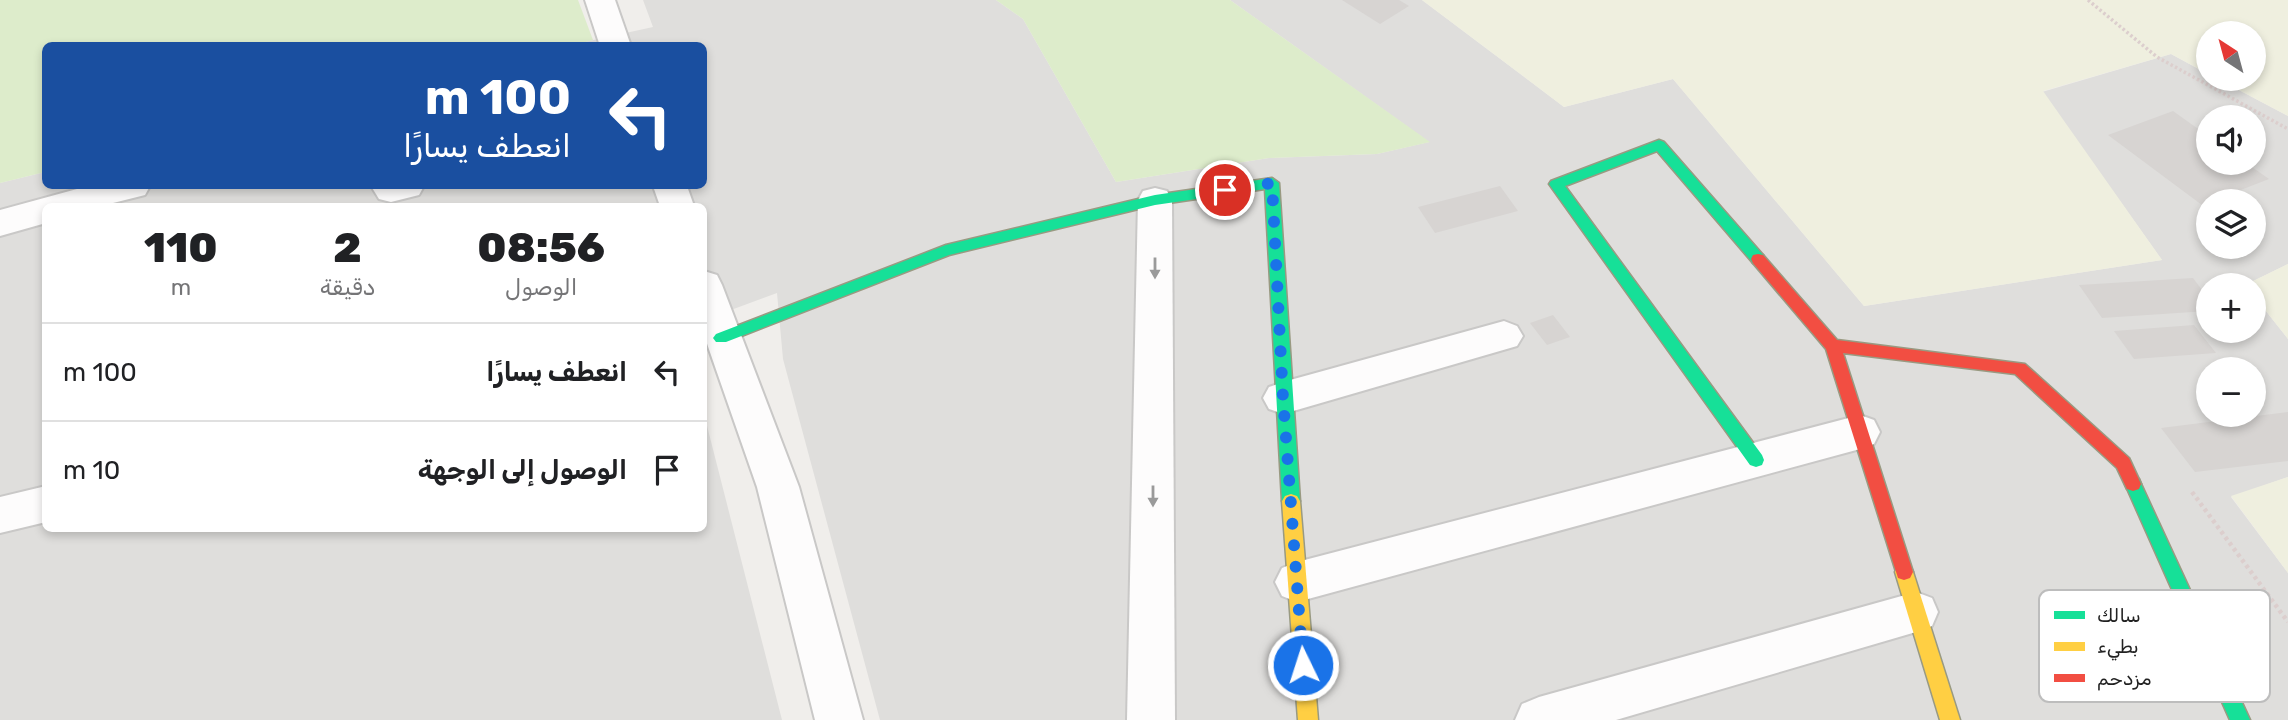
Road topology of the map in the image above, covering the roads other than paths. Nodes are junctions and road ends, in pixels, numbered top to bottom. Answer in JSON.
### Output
{"nodes":[{"id":1,"x":600,"y":0,"type":"edge"},
{"id":2,"x":615,"y":42,"type":"edge"},
{"id":3,"x":121,"y":189,"type":"edge"},
{"id":4,"x":1155,"y":200,"type":"junction"},
{"id":5,"x":68,"y":203,"type":"edge"},
{"id":6,"x":42,"y":211,"type":"edge"},
{"id":7,"x":0,"y":223,"type":"edge"},
{"id":8,"x":707,"y":294,"type":"edge"},
{"id":9,"x":1504,"y":336,"type":"dead end"},
{"id":10,"x":721,"y":338,"type":"junction"},
{"id":11,"x":1833,"y":346,"type":"junction"},
{"id":12,"x":1283,"y":398,"type":"junction"},
{"id":13,"x":1860,"y":432,"type":"junction"},
{"id":14,"x":1756,"y":460,"type":"junction"},
{"id":15,"x":42,"y":505,"type":"edge"},
{"id":16,"x":0,"y":515,"type":"edge"},
{"id":17,"x":1297,"y":582,"type":"junction"},
{"id":18,"x":2181,"y":590,"type":"edge"},
{"id":19,"x":1916,"y":612,"type":"junction"},
{"id":20,"x":2232,"y":702,"type":"edge"},
{"id":21,"x":1615,"y":709,"type":"edge"},
{"id":22,"x":839,"y":720,"type":"edge"},
{"id":23,"x":1152,"y":720,"type":"edge"},
{"id":24,"x":1308,"y":720,"type":"edge"},
{"id":25,"x":1539,"y":720,"type":"edge"},
{"id":26,"x":1950,"y":720,"type":"edge"},
{"id":27,"x":2240,"y":720,"type":"edge"}],
"edges":[{"from":1,"to":2,"type":"street"},
{"from":3,"to":5,"type":"street"},
{"from":4,"to":10,"type":"street"},
{"from":4,"to":12,"type":"street"},
{"from":4,"to":23,"type":"street","one_way":true},
{"from":6,"to":7,"type":"street"},
{"from":8,"to":10,"type":"street"},
{"from":9,"to":12,"type":"street"},
{"from":10,"to":22,"type":"street"},
{"from":11,"to":13,"type":"street"},
{"from":11,"to":14,"type":"street"},
{"from":11,"to":18,"type":"street"},
{"from":12,"to":17,"type":"street"},
{"from":13,"to":14,"type":"street"},
{"from":13,"to":19,"type":"street"},
{"from":14,"to":17,"type":"street"},
{"from":15,"to":16,"type":"street"},
{"from":17,"to":24,"type":"street"},
{"from":19,"to":21,"type":"street"},
{"from":19,"to":26,"type":"street"},
{"from":20,"to":27,"type":"street"},
{"from":21,"to":25,"type":"street"}]}
